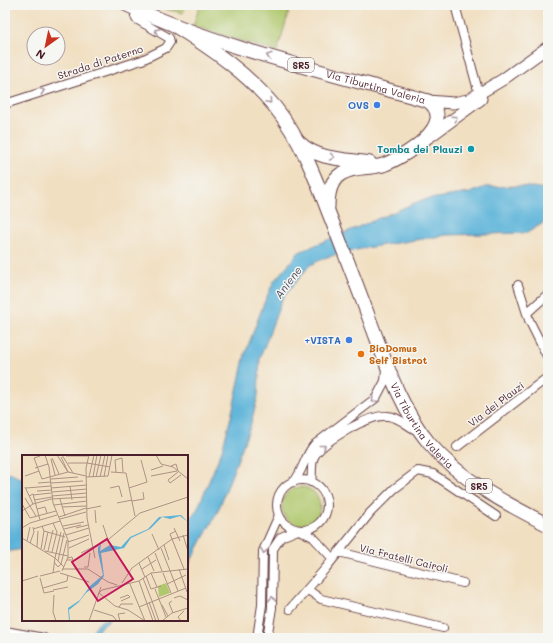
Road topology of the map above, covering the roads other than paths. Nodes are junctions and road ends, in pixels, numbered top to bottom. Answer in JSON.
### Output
{"nodes":[{"id":1,"x":455,"y":5,"type":"edge"},
{"id":2,"x":132,"y":8,"type":"edge"},
{"id":3,"x":175,"y":26,"type":"junction"},
{"id":4,"x":230,"y":43,"type":"junction"},
{"id":5,"x":548,"y":47,"type":"edge"},
{"id":6,"x":221,"y":55,"type":"junction"},
{"id":7,"x":502,"y":80,"type":"junction"},
{"id":8,"x":479,"y":94,"type":"junction"},
{"id":9,"x":428,"y":101,"type":"junction"},
{"id":10,"x":5,"y":104,"type":"edge"},
{"id":11,"x":298,"y":141,"type":"junction"},
{"id":12,"x":423,"y":141,"type":"junction"},
{"id":13,"x":386,"y":164,"type":"junction"},
{"id":14,"x":334,"y":181,"type":"junction"},
{"id":15,"x":317,"y":182,"type":"junction"},
{"id":16,"x":328,"y":211,"type":"junction"},
{"id":17,"x":518,"y":285,"type":"dead end"},
{"id":18,"x":548,"y":294,"type":"edge"},
{"id":19,"x":527,"y":314,"type":"junction"},
{"id":20,"x":548,"y":358,"type":"edge"},
{"id":21,"x":386,"y":364,"type":"junction"},
{"id":22,"x":548,"y":377,"type":"edge"},
{"id":23,"x":422,"y":433,"type":"junction"},
{"id":24,"x":457,"y":447,"type":"dead end"},
{"id":25,"x":294,"y":482,"type":"junction"},
{"id":26,"x":311,"y":482,"type":"junction"},
{"id":27,"x":279,"y":516,"type":"junction"},
{"id":28,"x":496,"y":516,"type":"dead end"},
{"id":29,"x":318,"y":525,"type":"junction"},
{"id":30,"x":548,"y":525,"type":"edge"},
{"id":31,"x":299,"y":530,"type":"junction"},
{"id":32,"x":315,"y":539,"type":"junction"},
{"id":33,"x":339,"y":552,"type":"junction"},
{"id":34,"x":333,"y":559,"type":"junction"},
{"id":35,"x":463,"y":583,"type":"dead end"},
{"id":36,"x":308,"y":590,"type":"junction"},
{"id":37,"x":290,"y":609,"type":"dead end"},
{"id":38,"x":442,"y":628,"type":"dead end"},
{"id":39,"x":5,"y":631,"type":"edge"},
{"id":40,"x":44,"y":638,"type":"edge"},
{"id":41,"x":257,"y":638,"type":"edge"},
{"id":42,"x":267,"y":638,"type":"edge"}],
"edges":[{"from":1,"to":8,"type":"street"},
{"from":2,"to":3,"type":"main road","name":"Via Tiburtina Valeria","number":"SR5"},
{"from":10,"to":2,"type":"street","name":"Strada di Paterno","one_way":true},
{"from":3,"to":4,"type":"main road","name":"Via Tiburtina Valeria","number":"SR5"},
{"from":3,"to":6,"type":"main road","name":"Via Tiburtina Valeria","number":"SR5"},
{"from":4,"to":6,"type":"main road"},
{"from":9,"to":4,"type":"main road","name":"Via Tiburtina Valeria","number":"SR5","one_way":true},
{"from":5,"to":7,"type":"main road"},
{"from":6,"to":11,"type":"main road","name":"Via Tiburtina Valeria","number":"SR5","one_way":true},
{"from":7,"to":8,"type":"main road"},
{"from":12,"to":7,"type":"main road","one_way":true},
{"from":8,"to":9,"type":"main road"},
{"from":9,"to":12,"type":"main road","name":"Via Tiburtina Valeria"},
{"from":11,"to":13,"type":"main road","one_way":true},
{"from":11,"to":15,"type":"main road","name":"Via Tiburtina Valeria","number":"SR5"},
{"from":12,"to":13,"type":"main road","name":"Via Tiburtina Valeria"},
{"from":13,"to":14,"type":"main road","name":"Via Tiburtina Valeria"},
{"from":14,"to":15,"type":"street"},
{"from":14,"to":16,"type":"main road","name":"Via Tiburtina Valeria","number":"SR5"},
{"from":15,"to":16,"type":"main road","name":"Via Tiburtina Valeria","number":"SR5"},
{"from":16,"to":21,"type":"main road","name":"Via Tiburtina Valeria","number":"SR5"},
{"from":17,"to":19,"type":"street"},
{"from":18,"to":19,"type":"street"},
{"from":19,"to":20,"type":"street"},
{"from":21,"to":23,"type":"main road","name":"Via Tiburtina Valeria","number":"SR5"},
{"from":21,"to":25,"type":"street","one_way":true},
{"from":22,"to":24,"type":"street","name":"Via dei Plauzi"},
{"from":26,"to":23,"type":"street","one_way":true},
{"from":23,"to":30,"type":"main road","name":"Via Tiburtina Valeria","number":"SR5"},
{"from":25,"to":26,"type":"street"},
{"from":25,"to":27,"type":"street"},
{"from":26,"to":29,"type":"street"},
{"from":27,"to":31,"type":"street"},
{"from":27,"to":41,"type":"street","one_way":true},
{"from":28,"to":33,"type":"street"},
{"from":29,"to":31,"type":"street"},
{"from":29,"to":32,"type":"street"},
{"from":31,"to":32,"type":"street"},
{"from":42,"to":31,"type":"street","one_way":true},
{"from":32,"to":34,"type":"street"},
{"from":33,"to":34,"type":"street"},
{"from":33,"to":35,"type":"street","name":"Via Fratelli Cairoli"},
{"from":34,"to":36,"type":"street"},
{"from":36,"to":37,"type":"street"},
{"from":36,"to":38,"type":"street"},
{"from":39,"to":40,"type":"street"}]}
